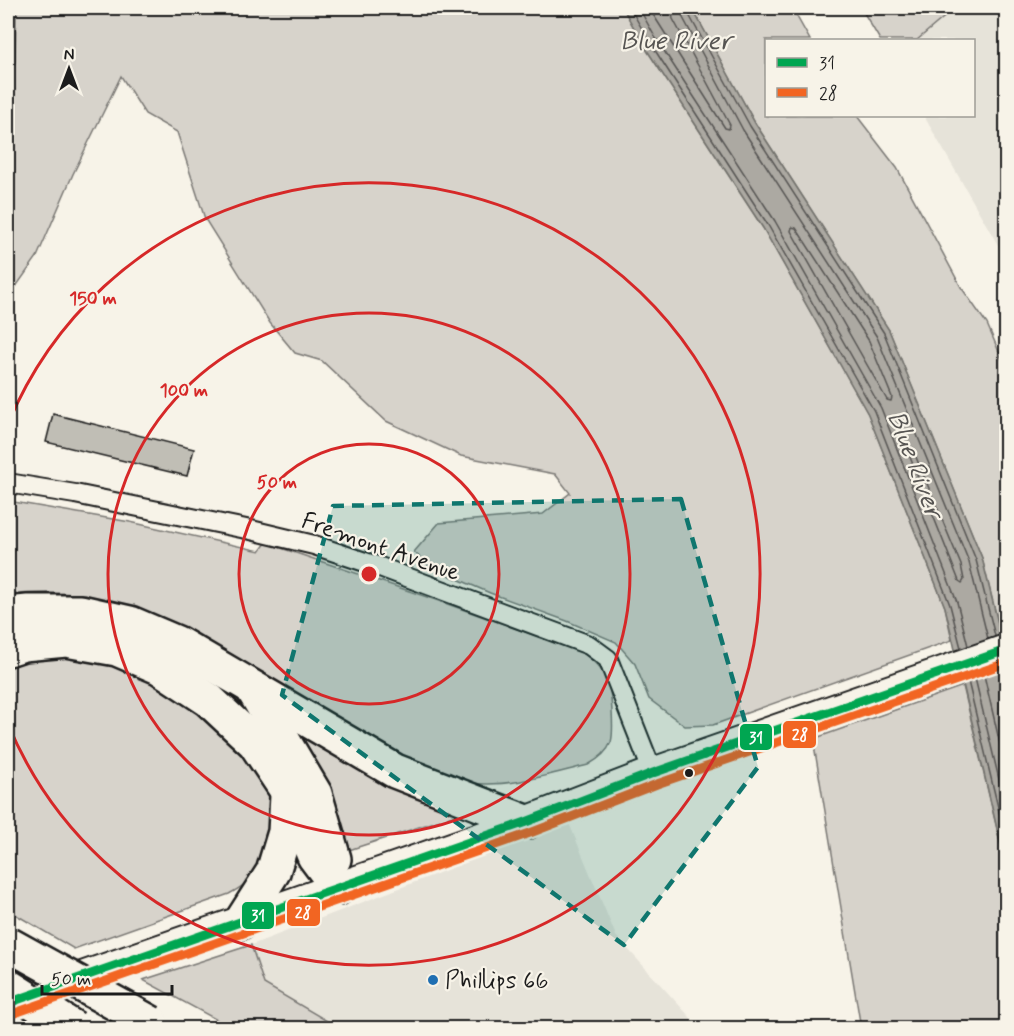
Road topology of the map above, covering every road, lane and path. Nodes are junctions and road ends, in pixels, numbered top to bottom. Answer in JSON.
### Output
{"nodes":[{"id":1,"x":8,"y":483,"type":"edge"},
{"id":2,"x":8,"y":614,"type":"edge"},
{"id":3,"x":8,"y":650,"type":"edge"},
{"id":4,"x":1006,"y":650,"type":"edge"},
{"id":5,"x":250,"y":686,"type":"junction"},
{"id":6,"x":654,"y":773,"type":"junction"},
{"id":7,"x":287,"y":791,"type":"junction"},
{"id":8,"x":526,"y":822,"type":"junction"},
{"id":9,"x":338,"y":888,"type":"junction"},
{"id":10,"x":241,"y":922,"type":"junction"},
{"id":11,"x":8,"y":944,"type":"edge"},
{"id":12,"x":8,"y":986,"type":"edge"},
{"id":13,"x":8,"y":1003,"type":"edge"},
{"id":14,"x":156,"y":1026,"type":"edge"},
{"id":15,"x":74,"y":1029,"type":"edge"}],
"edges":[{"from":1,"to":6,"type":"street","name":"Fremont Avenue"},
{"from":2,"to":5,"type":"highway"},
{"from":3,"to":7,"type":"highway"},
{"from":4,"to":6,"type":"main road"},
{"from":5,"to":8,"type":"highway"},
{"from":5,"to":9,"type":"highway"},
{"from":6,"to":8,"type":"main road"},
{"from":7,"to":9,"type":"highway"},
{"from":7,"to":10,"type":"highway"},
{"from":8,"to":9,"type":"main road"},
{"from":9,"to":10,"type":"main road"},
{"from":10,"to":13,"type":"main road"},
{"from":11,"to":14,"type":"highway","bridge":true},
{"from":12,"to":15,"type":"highway","bridge":true}]}
